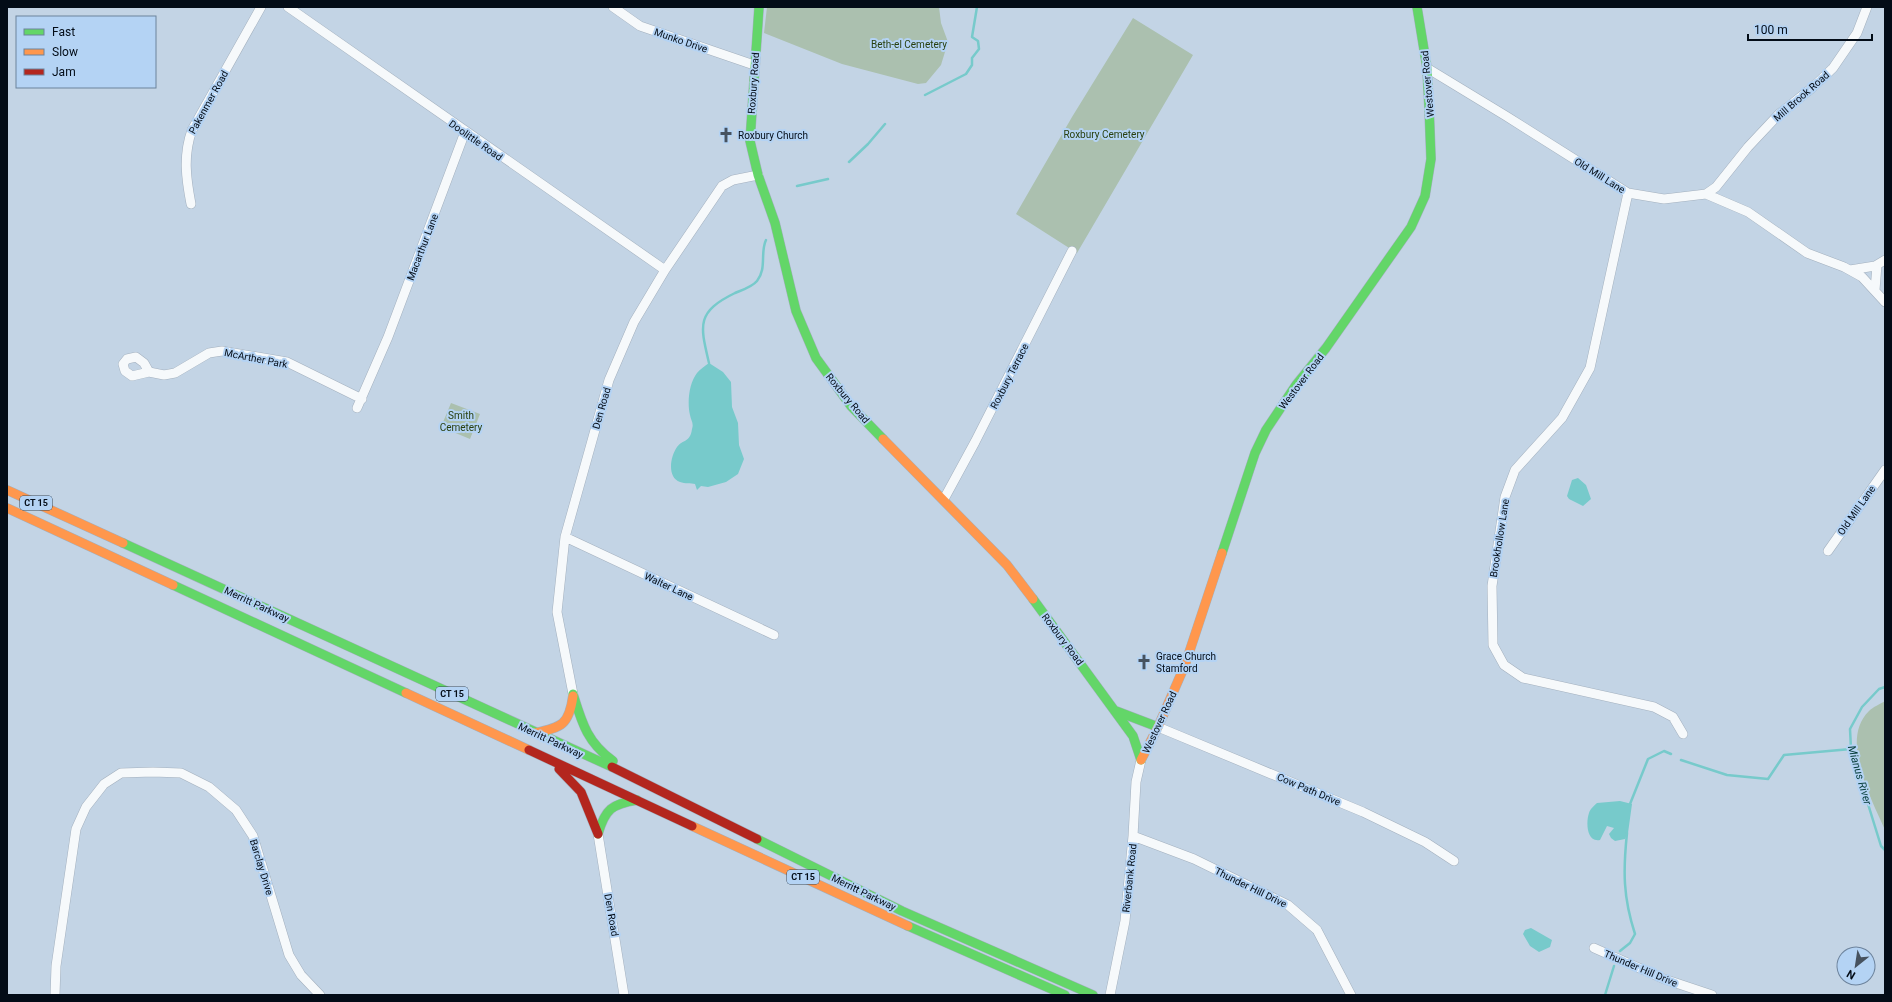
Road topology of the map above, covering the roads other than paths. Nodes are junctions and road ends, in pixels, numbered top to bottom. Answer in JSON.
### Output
{"nodes":[{"id":1,"x":261,"y":7,"type":"edge"},
{"id":2,"x":288,"y":7,"type":"edge"},
{"id":3,"x":613,"y":7,"type":"edge"},
{"id":4,"x":759,"y":7,"type":"edge"},
{"id":5,"x":1417,"y":7,"type":"edge"},
{"id":6,"x":1868,"y":7,"type":"edge"},
{"id":7,"x":754,"y":65,"type":"junction"},
{"id":8,"x":1427,"y":68,"type":"junction"},
{"id":9,"x":465,"y":132,"type":"junction"},
{"id":10,"x":758,"y":175,"type":"junction"},
{"id":11,"x":1628,"y":193,"type":"junction"},
{"id":12,"x":1706,"y":194,"type":"junction"},
{"id":13,"x":191,"y":204,"type":"dead end"},
{"id":14,"x":1072,"y":251,"type":"dead end"},
{"id":15,"x":1881,"y":262,"type":"edge"},
{"id":16,"x":665,"y":270,"type":"junction"},
{"id":17,"x":1850,"y":270,"type":"junction"},
{"id":18,"x":1875,"y":290,"type":"junction"},
{"id":19,"x":1885,"y":302,"type":"edge"},
{"id":20,"x":149,"y":372,"type":"dead end"},
{"id":21,"x":362,"y":399,"type":"junction"},
{"id":22,"x":358,"y":408,"type":"dead end"},
{"id":23,"x":1885,"y":470,"type":"edge"},
{"id":24,"x":7,"y":483,"type":"edge"},
{"id":25,"x":7,"y":490,"type":"edge"},
{"id":26,"x":944,"y":499,"type":"junction"},
{"id":27,"x":7,"y":508,"type":"edge"},
{"id":28,"x":65,"y":516,"type":"junction"},
{"id":29,"x":565,"y":536,"type":"junction"},
{"id":30,"x":1828,"y":551,"type":"dead end"},
{"id":31,"x":774,"y":635,"type":"dead end"},
{"id":32,"x":573,"y":694,"type":"junction"},
{"id":33,"x":1116,"y":710,"type":"junction"},
{"id":34,"x":1158,"y":727,"type":"junction"},
{"id":35,"x":535,"y":732,"type":"junction"},
{"id":36,"x":1683,"y":734,"type":"dead end"},
{"id":37,"x":542,"y":756,"type":"junction"},
{"id":38,"x":1141,"y":760,"type":"junction"},
{"id":39,"x":640,"y":780,"type":"junction"},
{"id":40,"x":637,"y":800,"type":"junction"},
{"id":41,"x":598,"y":834,"type":"junction"},
{"id":42,"x":1133,"y":836,"type":"junction"},
{"id":43,"x":1454,"y":861,"type":"dead end"},
{"id":44,"x":1594,"y":948,"type":"dead end"},
{"id":45,"x":55,"y":995,"type":"edge"},
{"id":46,"x":320,"y":995,"type":"edge"},
{"id":47,"x":624,"y":995,"type":"edge"},
{"id":48,"x":1065,"y":995,"type":"edge"},
{"id":49,"x":1093,"y":995,"type":"edge"},
{"id":50,"x":1110,"y":995,"type":"edge"},
{"id":51,"x":1351,"y":995,"type":"edge"},
{"id":52,"x":1712,"y":995,"type":"edge"}],
"edges":[{"from":1,"to":13,"type":"street","name":"Pakenmer Road"},
{"from":2,"to":9,"type":"street","name":"Doolittle Road"},
{"from":3,"to":7,"type":"street","name":"Munko Drive"},
{"from":4,"to":7,"type":"main road","name":"Roxbury Road"},
{"from":5,"to":8,"type":"main road","name":"Westover Road"},
{"from":6,"to":12,"type":"street","name":"Mill Brook Road"},
{"from":7,"to":10,"type":"main road","name":"Roxbury Road"},
{"from":8,"to":11,"type":"street","name":"Old Mill Lane"},
{"from":8,"to":34,"type":"main road","name":"Westover Road"},
{"from":9,"to":16,"type":"street","name":"Doolittle Road"},
{"from":9,"to":21,"type":"street","name":"Macarthur Lane"},
{"from":10,"to":16,"type":"street","name":"Den Road"},
{"from":10,"to":26,"type":"main road","name":"Roxbury Road"},
{"from":11,"to":12,"type":"street","name":"Old Mill Lane"},
{"from":11,"to":36,"type":"street","name":"Brookhollow Lane"},
{"from":12,"to":17,"type":"street","name":"Old Mill Lane"},
{"from":14,"to":26,"type":"street","name":"Roxbury Terrace"},
{"from":15,"to":17,"type":"street"},
{"from":15,"to":18,"type":"street"},
{"from":16,"to":29,"type":"street","name":"Den Road"},
{"from":17,"to":18,"type":"street","name":"Old Mill Lane"},
{"from":18,"to":19,"type":"street","name":"Old Mill Lane"},
{"from":20,"to":21,"type":"street","name":"McArther Park"},
{"from":21,"to":22,"type":"street"},
{"from":23,"to":30,"type":"street","name":"Old Mill Lane"},
{"from":24,"to":28,"type":"main road"},
{"from":25,"to":28,"type":"main road","name":"Merritt Parkway","number":"CT 15"},
{"from":26,"to":33,"type":"main road","name":"Roxbury Road"},
{"from":27,"to":37,"type":"main road","name":"Merritt Parkway","number":"CT 15"},
{"from":28,"to":35,"type":"main road","name":"Merritt Parkway","number":"CT 15"},
{"from":29,"to":31,"type":"street","name":"Walter Lane"},
{"from":29,"to":32,"type":"street","name":"Den Road"},
{"from":32,"to":35,"type":"main road"},
{"from":32,"to":39,"type":"main road"},
{"from":33,"to":34,"type":"main road","name":"Roxbury Road"},
{"from":33,"to":38,"type":"main road","name":"Roxbury Road"},
{"from":34,"to":38,"type":"main road","name":"Westover Road"},
{"from":34,"to":43,"type":"street","name":"Cow Path Drive"},
{"from":35,"to":39,"type":"main road","name":"Merritt Parkway","number":"CT 15"},
{"from":37,"to":40,"type":"main road","name":"Merritt Parkway","number":"CT 15"},
{"from":37,"to":41,"type":"main road"},
{"from":38,"to":42,"type":"street","name":"Riverbank Road"},
{"from":39,"to":49,"type":"main road","name":"Merritt Parkway","number":"CT 15"},
{"from":40,"to":41,"type":"main road"},
{"from":40,"to":48,"type":"main road","name":"Merritt Parkway","number":"CT 15"},
{"from":41,"to":47,"type":"street","name":"Den Road"},
{"from":42,"to":50,"type":"street","name":"Riverbank Road"},
{"from":42,"to":51,"type":"street","name":"Thunder Hill Drive"},
{"from":44,"to":52,"type":"street","name":"Thunder Hill Drive"},
{"from":45,"to":46,"type":"street","name":"Barclay Drive"}]}
